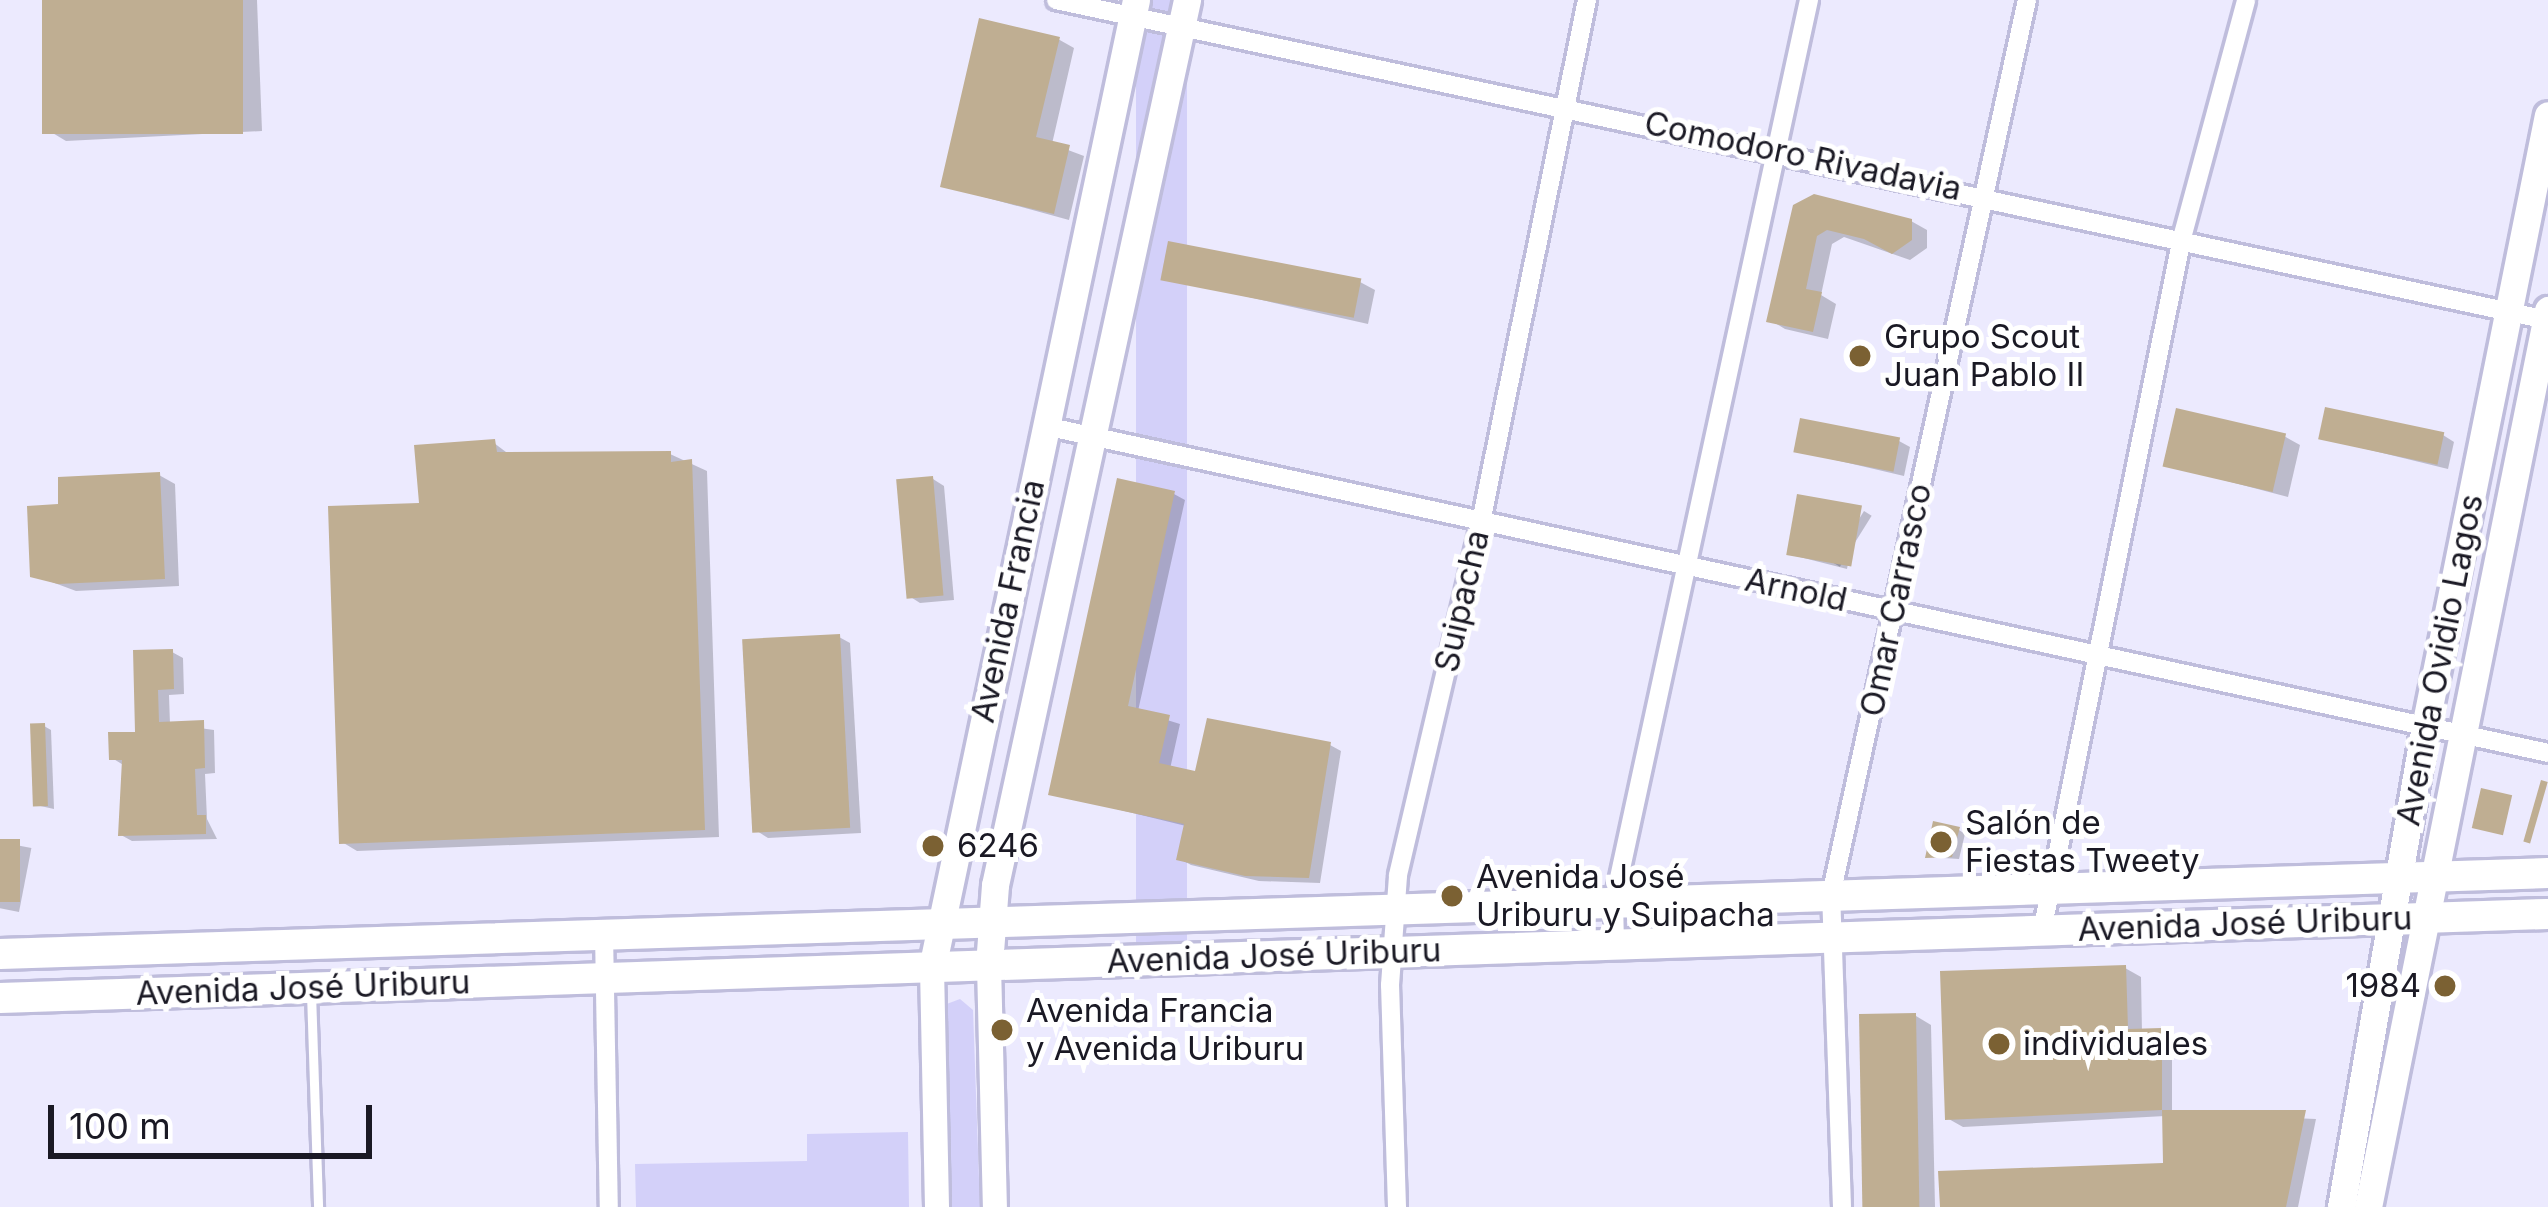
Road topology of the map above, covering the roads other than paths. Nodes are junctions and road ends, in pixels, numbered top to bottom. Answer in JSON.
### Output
{"nodes":[{"id":1,"x":1056,"y":0,"type":"edge"},
{"id":2,"x":1587,"y":0,"type":"edge"},
{"id":3,"x":1808,"y":0,"type":"edge"},
{"id":4,"x":2027,"y":0,"type":"edge"},
{"id":5,"x":2246,"y":0,"type":"edge"},
{"id":6,"x":1135,"y":8,"type":"edge"},
{"id":7,"x":1184,"y":13,"type":"edge"},
{"id":8,"x":1565,"y":107,"type":"junction"},
{"id":9,"x":2548,"y":115,"type":"edge"},
{"id":10,"x":1774,"y":149,"type":"junction"},
{"id":11,"x":1983,"y":194,"type":"junction"},
{"id":12,"x":2182,"y":238,"type":"junction"},
{"id":13,"x":2508,"y":309,"type":"junction"},
{"id":14,"x":2547,"y":316,"type":"edge"},
{"id":15,"x":1045,"y":426,"type":"junction"},
{"id":16,"x":1096,"y":437,"type":"junction"},
{"id":17,"x":1481,"y":521,"type":"junction"},
{"id":18,"x":1687,"y":566,"type":"junction"},
{"id":19,"x":1894,"y":612,"type":"junction"},
{"id":20,"x":2103,"y":658,"type":"junction"},
{"id":21,"x":2426,"y":727,"type":"junction"},
{"id":22,"x":2462,"y":734,"type":"junction"},
{"id":23,"x":2548,"y":752,"type":"edge"},
{"id":24,"x":2548,"y":873,"type":"edge"},
{"id":25,"x":2432,"y":878,"type":"junction"},
{"id":26,"x":2398,"y":880,"type":"junction"},
{"id":27,"x":2050,"y":889,"type":"junction"},
{"id":28,"x":1831,"y":895,"type":"junction"},
{"id":29,"x":1614,"y":902,"type":"junction"},
{"id":30,"x":1396,"y":908,"type":"junction"},
{"id":31,"x":2548,"y":914,"type":"edge"},
{"id":32,"x":2426,"y":918,"type":"junction"},
{"id":33,"x":991,"y":920,"type":"junction"},
{"id":34,"x":2391,"y":920,"type":"junction"},
{"id":35,"x":939,"y":922,"type":"junction"},
{"id":36,"x":2042,"y":931,"type":"junction"},
{"id":37,"x":604,"y":933,"type":"junction"},
{"id":38,"x":1832,"y":938,"type":"junction"},
{"id":39,"x":310,"y":944,"type":"junction"},
{"id":40,"x":1615,"y":945,"type":"junction"},
{"id":41,"x":55,"y":952,"type":"junction"},
{"id":42,"x":1392,"y":952,"type":"junction"},
{"id":43,"x":0,"y":954,"type":"edge"},
{"id":44,"x":988,"y":965,"type":"junction"},
{"id":45,"x":932,"y":968,"type":"junction"},
{"id":46,"x":605,"y":978,"type":"junction"},
{"id":47,"x":311,"y":988,"type":"junction"},
{"id":48,"x":57,"y":996,"type":"junction"},
{"id":49,"x":0,"y":998,"type":"edge"},
{"id":50,"x":318,"y":1207,"type":"edge"},
{"id":51,"x":609,"y":1207,"type":"edge"},
{"id":52,"x":937,"y":1207,"type":"edge"},
{"id":53,"x":995,"y":1207,"type":"edge"},
{"id":54,"x":1397,"y":1207,"type":"edge"},
{"id":55,"x":1842,"y":1207,"type":"edge"},
{"id":56,"x":2341,"y":1207,"type":"edge"},
{"id":57,"x":2368,"y":1207,"type":"edge"}],
"edges":[{"from":1,"to":6,"type":"street","name":"Comodoro Rivadavia"},
{"from":2,"to":8,"type":"street","name":"Suipacha"},
{"from":3,"to":10,"type":"street"},
{"from":4,"to":11,"type":"street","name":"Omar Carrasco"},
{"from":5,"to":12,"type":"street"},
{"from":6,"to":7,"type":"street","name":"Comodoro Rivadavia"},
{"from":6,"to":15,"type":"main road","name":"Avenida Francia"},
{"from":7,"to":8,"type":"street","name":"Comodoro Rivadavia"},
{"from":7,"to":16,"type":"main road","name":"Avenida Francia"},
{"from":8,"to":10,"type":"street","name":"Comodoro Rivadavia"},
{"from":8,"to":17,"type":"street","name":"Suipacha"},
{"from":9,"to":13,"type":"main road","name":"Avenida Ovidio Lagos"},
{"from":10,"to":11,"type":"street","name":"Comodoro Rivadavia"},
{"from":10,"to":18,"type":"street"},
{"from":11,"to":12,"type":"street","name":"Comodoro Rivadavia"},
{"from":11,"to":19,"type":"street","name":"Omar Carrasco"},
{"from":12,"to":13,"type":"street","name":"Comodoro Rivadavia"},
{"from":12,"to":20,"type":"street"},
{"from":13,"to":14,"type":"street","name":"Comodoro Rivadavia"},
{"from":13,"to":21,"type":"main road","name":"Avenida Ovidio Lagos"},
{"from":14,"to":22,"type":"main road","name":"Avenida Ovidio Lagos"},
{"from":15,"to":16,"type":"street","name":"Arnold"},
{"from":15,"to":35,"type":"main road","name":"Avenida Francia"},
{"from":16,"to":17,"type":"street","name":"Arnold"},
{"from":16,"to":33,"type":"main road","name":"Avenida Francia"},
{"from":17,"to":18,"type":"street","name":"Arnold"},
{"from":17,"to":30,"type":"street","name":"Suipacha"},
{"from":18,"to":19,"type":"street","name":"Arnold"},
{"from":18,"to":29,"type":"street"},
{"from":19,"to":20,"type":"street","name":"Arnold"},
{"from":19,"to":28,"type":"street","name":"Omar Carrasco"},
{"from":20,"to":21,"type":"street","name":"Arnold"},
{"from":20,"to":27,"type":"street"},
{"from":21,"to":22,"type":"street","name":"Arnold"},
{"from":21,"to":26,"type":"main road","name":"Avenida Ovidio Lagos"},
{"from":22,"to":23,"type":"street","name":"Arnold"},
{"from":22,"to":25,"type":"main road","name":"Avenida Ovidio Lagos"},
{"from":24,"to":25,"type":"main road","name":"Avenida José Uriburu"},
{"from":25,"to":26,"type":"main road","name":"Avenida José Uriburu"},
{"from":25,"to":32,"type":"main road","name":"Avenida Ovidio Lagos"},
{"from":26,"to":27,"type":"main road","name":"Avenida José Uriburu"},
{"from":26,"to":34,"type":"main road","name":"Avenida Ovidio Lagos"},
{"from":27,"to":28,"type":"main road","name":"Avenida José Uriburu"},
{"from":27,"to":36,"type":"street"},
{"from":28,"to":29,"type":"main road","name":"Avenida José Uriburu"},
{"from":28,"to":38,"type":"street","name":"Omar Carrasco"},
{"from":29,"to":30,"type":"main road","name":"Avenida José Uriburu"},
{"from":29,"to":40,"type":"street"},
{"from":30,"to":33,"type":"main road","name":"Avenida José Uriburu"},
{"from":30,"to":42,"type":"street","name":"Suipacha"},
{"from":31,"to":32,"type":"main road","name":"Avenida José Uriburu"},
{"from":32,"to":34,"type":"main road","name":"Avenida José Uriburu"},
{"from":32,"to":57,"type":"main road","name":"Avenida Ovidio Lagos"},
{"from":33,"to":35,"type":"main road","name":"Avenida José Uriburu"},
{"from":33,"to":44,"type":"main road","name":"Avenida Francia"},
{"from":34,"to":36,"type":"main road","name":"Avenida José Uriburu"},
{"from":34,"to":56,"type":"main road","name":"Avenida Ovidio Lagos"},
{"from":35,"to":37,"type":"main road","name":"Avenida José Uriburu"},
{"from":35,"to":45,"type":"main road","name":"Avenida Francia"},
{"from":36,"to":38,"type":"main road","name":"Avenida José Uriburu"},
{"from":37,"to":39,"type":"main road","name":"Avenida José Uriburu"},
{"from":37,"to":46,"type":"street"},
{"from":38,"to":40,"type":"main road","name":"Avenida José Uriburu"},
{"from":38,"to":55,"type":"street","name":"Omar Carrasco"},
{"from":39,"to":41,"type":"main road","name":"Avenida José Uriburu"},
{"from":39,"to":47,"type":"street"},
{"from":40,"to":42,"type":"main road","name":"Avenida José Uriburu"},
{"from":41,"to":43,"type":"main road","name":"Avenida José Uriburu"},
{"from":41,"to":48,"type":"street"},
{"from":42,"to":44,"type":"main road","name":"Avenida José Uriburu"},
{"from":42,"to":54,"type":"street","name":"Suipacha"},
{"from":44,"to":45,"type":"main road","name":"Avenida José Uriburu"},
{"from":44,"to":53,"type":"street","name":"Avenida Francia"},
{"from":45,"to":46,"type":"main road","name":"Avenida José Uriburu"},
{"from":45,"to":52,"type":"street","name":"Avenida Francia"},
{"from":46,"to":47,"type":"main road","name":"Avenida José Uriburu"},
{"from":46,"to":51,"type":"street"},
{"from":47,"to":48,"type":"main road","name":"Avenida José Uriburu"},
{"from":47,"to":50,"type":"lane"},
{"from":48,"to":49,"type":"main road","name":"Avenida José Uriburu"}]}
